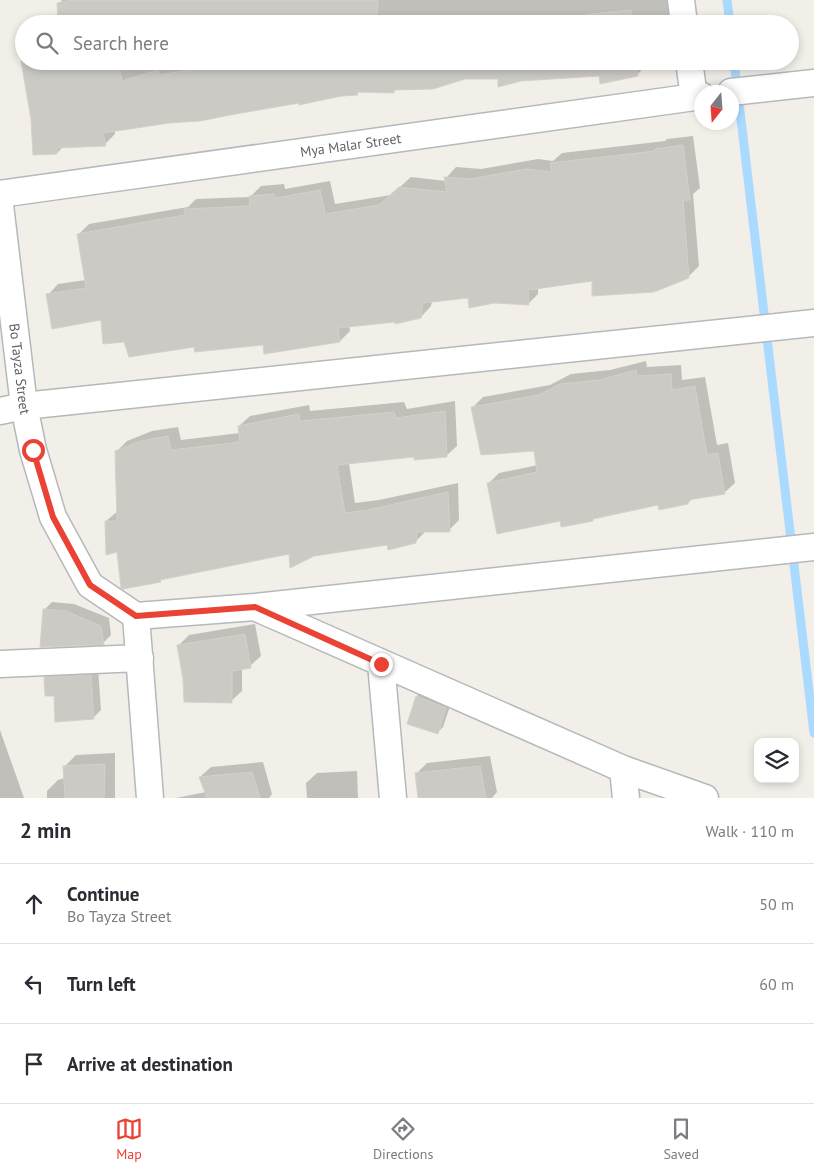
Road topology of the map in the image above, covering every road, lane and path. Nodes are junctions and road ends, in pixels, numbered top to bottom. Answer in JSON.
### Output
{"nodes":[{"id":1,"x":681,"y":0,"type":"edge"},
{"id":2,"x":683,"y":15,"type":"edge"},
{"id":3,"x":691,"y":70,"type":"edge"},
{"id":4,"x":814,"y":83,"type":"edge"},
{"id":5,"x":695,"y":85,"type":"edge"},
{"id":6,"x":739,"y":91,"type":"edge"},
{"id":7,"x":694,"y":97,"type":"edge"},
{"id":8,"x":0,"y":194,"type":"edge"},
{"id":9,"x":0,"y":205,"type":"edge"},
{"id":10,"x":814,"y":323,"type":"edge"},
{"id":11,"x":12,"y":408,"type":"edge"},
{"id":12,"x":814,"y":546,"type":"edge"},
{"id":13,"x":255,"y":607,"type":"junction"},
{"id":14,"x":136,"y":616,"type":"junction"},
{"id":15,"x":140,"y":658,"type":"junction"},
{"id":16,"x":0,"y":664,"type":"edge"},
{"id":17,"x":381,"y":664,"type":"junction"},
{"id":18,"x":623,"y":769,"type":"junction"},
{"id":19,"x":150,"y":798,"type":"edge"},
{"id":20,"x":393,"y":798,"type":"edge"},
{"id":21,"x":626,"y":798,"type":"edge"},
{"id":22,"x":705,"y":798,"type":"edge"}],
"edges":[{"from":1,"to":2,"type":"street"},
{"from":3,"to":5,"type":"street"},
{"from":4,"to":6,"type":"street"},
{"from":7,"to":8,"type":"street","name":"Mya Malar Street"},
{"from":9,"to":11,"type":"street","name":"Bo Tayza Street"},
{"from":10,"to":11,"type":"street"},
{"from":11,"to":14,"type":"street","name":"Bo Tayza Street"},
{"from":12,"to":13,"type":"street"},
{"from":13,"to":14,"type":"street"},
{"from":13,"to":17,"type":"street"},
{"from":14,"to":15,"type":"street"},
{"from":15,"to":16,"type":"street"},
{"from":15,"to":19,"type":"street"},
{"from":17,"to":18,"type":"street"},
{"from":17,"to":20,"type":"street"},
{"from":18,"to":21,"type":"street"},
{"from":18,"to":22,"type":"street"}]}
